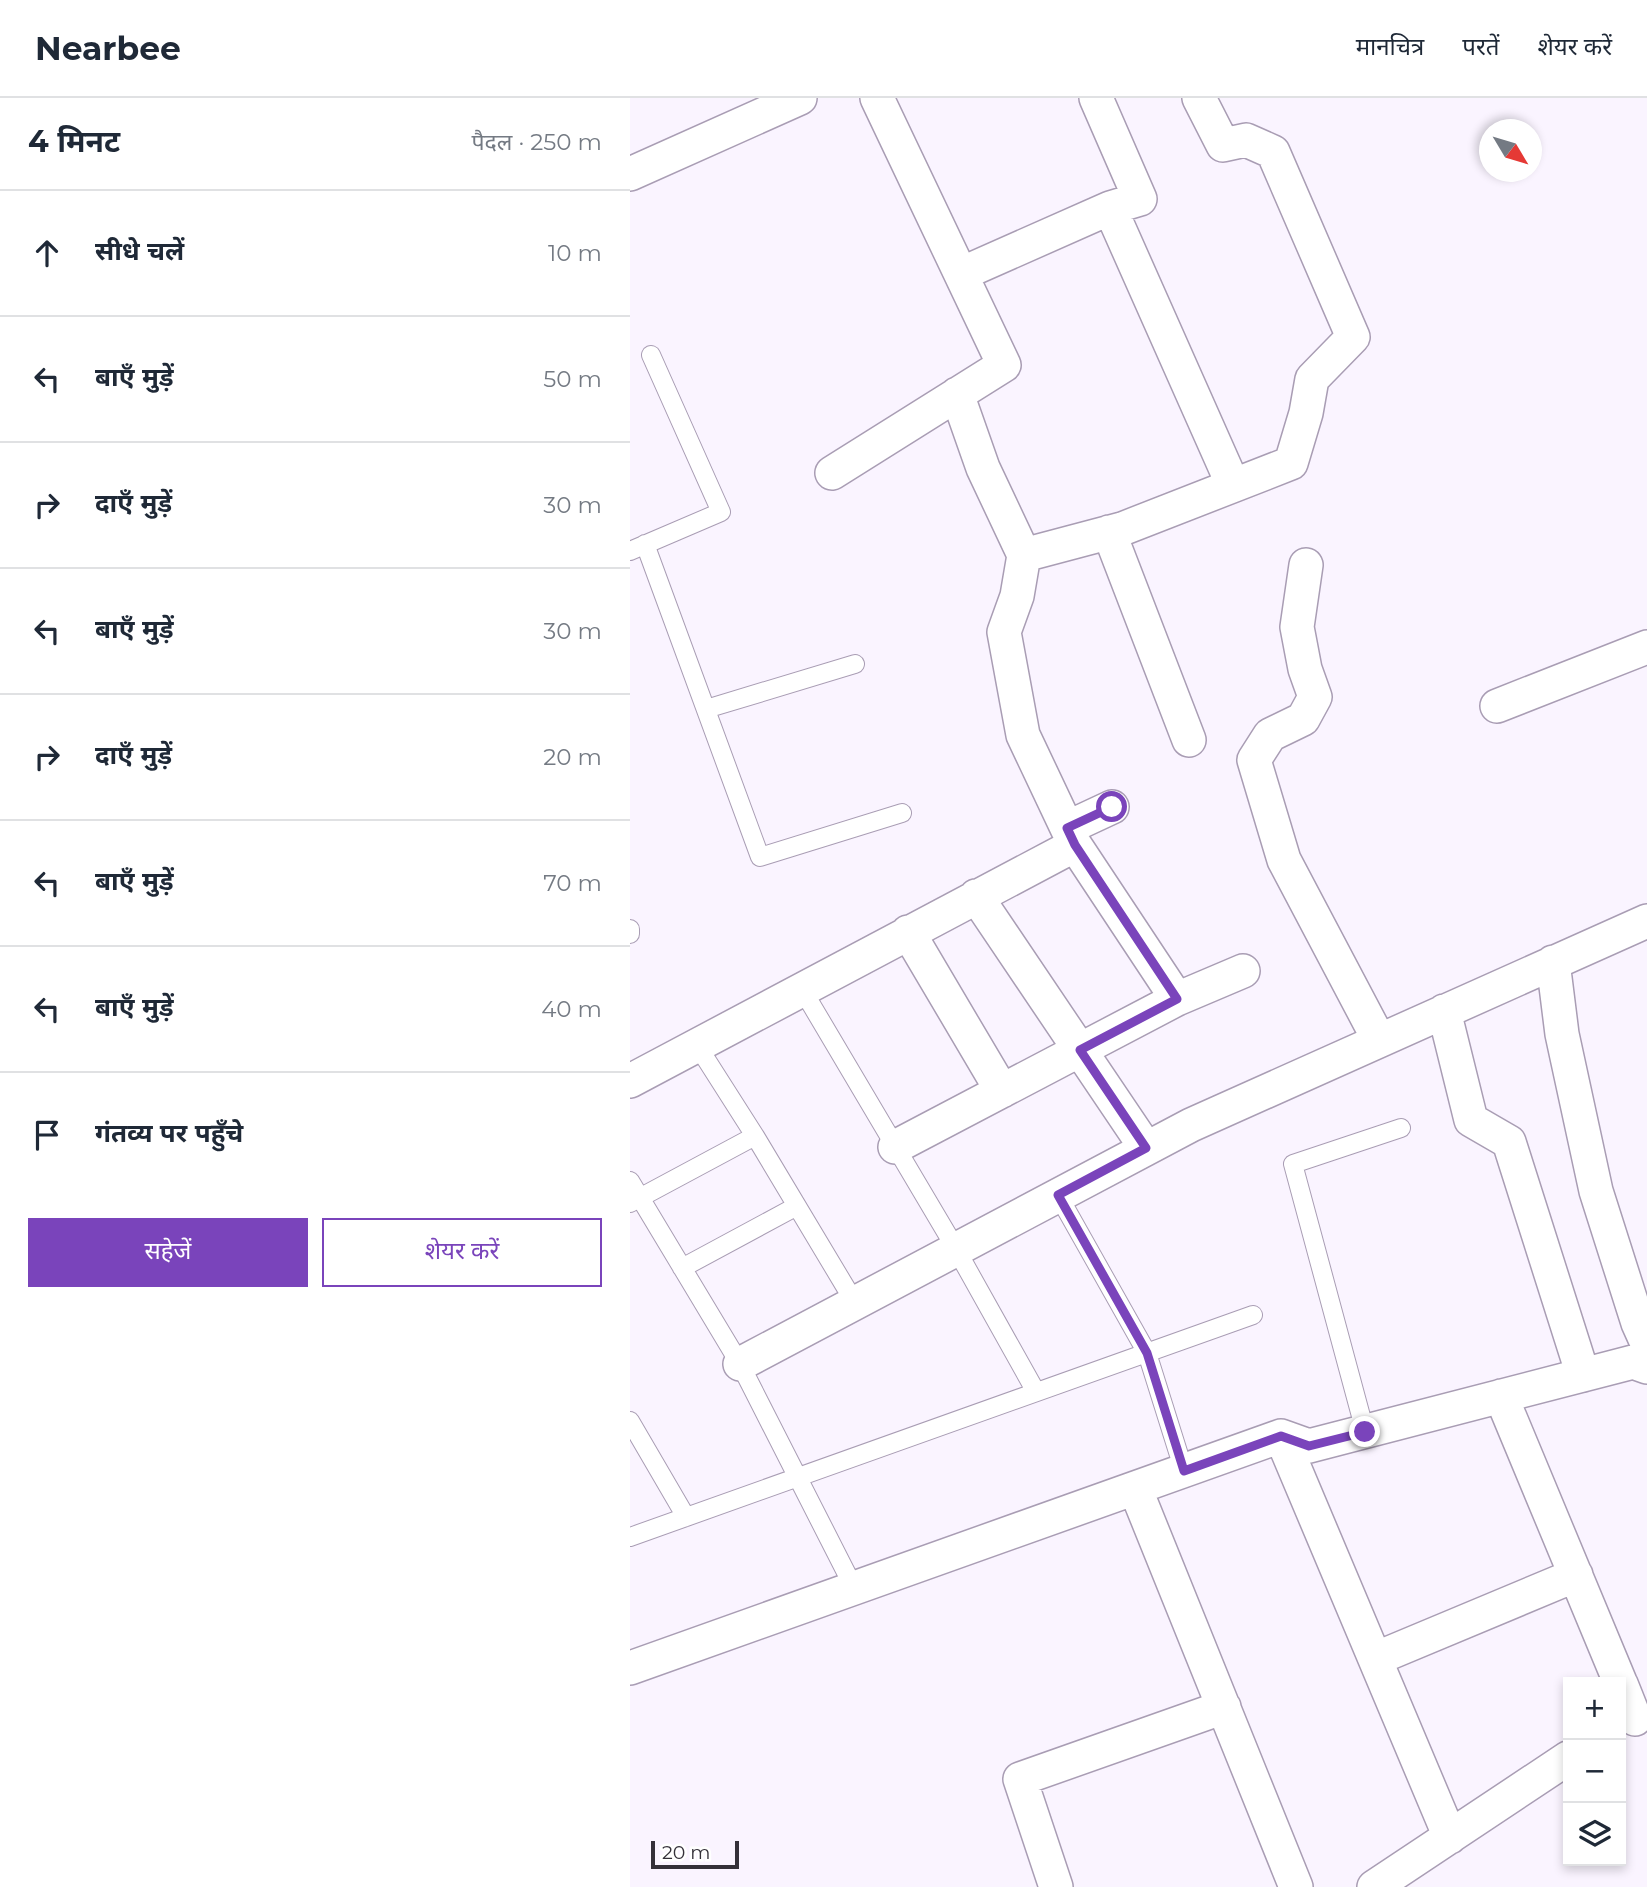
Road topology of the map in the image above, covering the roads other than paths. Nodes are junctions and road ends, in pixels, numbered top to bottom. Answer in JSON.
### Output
{"nodes":[{"id":1,"x":800,"y":98,"type":"edge"},
{"id":2,"x":877,"y":98,"type":"edge"},
{"id":3,"x":1096,"y":98,"type":"edge"},
{"id":4,"x":1199,"y":98,"type":"edge"},
{"id":5,"x":630,"y":174,"type":"edge"},
{"id":6,"x":1110,"y":208,"type":"junction"},
{"id":7,"x":961,"y":274,"type":"junction"},
{"id":8,"x":651,"y":355,"type":"dead end"},
{"id":9,"x":957,"y":394,"type":"junction"},
{"id":10,"x":832,"y":473,"type":"dead end"},
{"id":11,"x":1233,"y":485,"type":"junction"},
{"id":12,"x":1109,"y":533,"type":"junction"},
{"id":13,"x":638,"y":547,"type":"edge"},
{"id":14,"x":1024,"y":555,"type":"junction"},
{"id":15,"x":1306,"y":565,"type":"dead end"},
{"id":16,"x":1647,"y":648,"type":"edge"},
{"id":17,"x":855,"y":664,"type":"dead end"},
{"id":18,"x":1497,"y":706,"type":"dead end"},
{"id":19,"x":706,"y":709,"type":"junction"},
{"id":20,"x":1189,"y":740,"type":"dead end"},
{"id":21,"x":1112,"y":807,"type":"dead end"},
{"id":22,"x":902,"y":813,"type":"dead end"},
{"id":23,"x":1071,"y":836,"type":"junction"},
{"id":24,"x":976,"y":896,"type":"junction"},
{"id":25,"x":1647,"y":921,"type":"edge"},
{"id":26,"x":908,"y":932,"type":"junction"},
{"id":27,"x":1553,"y":962,"type":"junction"},
{"id":28,"x":1243,"y":971,"type":"dead end"},
{"id":29,"x":802,"y":989,"type":"junction"},
{"id":30,"x":1177,"y":999,"type":"junction"},
{"id":31,"x":1444,"y":1011,"type":"junction"},
{"id":32,"x":1379,"y":1040,"type":"junction"},
{"id":33,"x":697,"y":1045,"type":"junction"},
{"id":34,"x":1080,"y":1050,"type":"junction"},
{"id":35,"x":630,"y":1081,"type":"edge"},
{"id":36,"x":1002,"y":1091,"type":"junction"},
{"id":37,"x":1401,"y":1128,"type":"dead end"},
{"id":38,"x":755,"y":1136,"type":"junction"},
{"id":39,"x":895,"y":1147,"type":"junction"},
{"id":40,"x":1146,"y":1148,"type":"junction"},
{"id":41,"x":630,"y":1181,"type":"edge"},
{"id":42,"x":1058,"y":1195,"type":"junction"},
{"id":43,"x":634,"y":1201,"type":"edge"},
{"id":44,"x":797,"y":1206,"type":"junction"},
{"id":45,"x":956,"y":1249,"type":"junction"},
{"id":46,"x":682,"y":1268,"type":"junction"},
{"id":47,"x":855,"y":1303,"type":"junction"},
{"id":48,"x":1253,"y":1315,"type":"dead end"},
{"id":49,"x":1647,"y":1343,"type":"edge"},
{"id":50,"x":1147,"y":1353,"type":"junction"},
{"id":51,"x":740,"y":1364,"type":"junction"},
{"id":52,"x":1647,"y":1367,"type":"edge"},
{"id":53,"x":1583,"y":1375,"type":"junction"},
{"id":54,"x":1036,"y":1392,"type":"junction"},
{"id":55,"x":1501,"y":1396,"type":"junction"},
{"id":56,"x":630,"y":1421,"type":"edge"},
{"id":57,"x":1365,"y":1432,"type":"junction"},
{"id":58,"x":1281,"y":1436,"type":"junction"},
{"id":59,"x":1184,"y":1471,"type":"junction"},
{"id":60,"x":797,"y":1477,"type":"junction"},
{"id":61,"x":1135,"y":1488,"type":"junction"},
{"id":62,"x":686,"y":1517,"type":"junction"},
{"id":63,"x":630,"y":1537,"type":"edge"},
{"id":64,"x":1576,"y":1576,"type":"junction"},
{"id":65,"x":855,"y":1588,"type":"junction"},
{"id":66,"x":1375,"y":1659,"type":"junction"},
{"id":67,"x":630,"y":1668,"type":"edge"},
{"id":68,"x":1618,"y":1677,"type":"edge"},
{"id":69,"x":1626,"y":1698,"type":"edge"},
{"id":70,"x":1224,"y":1707,"type":"junction"},
{"id":71,"x":1634,"y":1719,"type":"edge"},
{"id":72,"x":1563,"y":1761,"type":"edge"},
{"id":73,"x":1450,"y":1837,"type":"junction"},
{"id":74,"x":1056,"y":1887,"type":"edge"},
{"id":75,"x":1296,"y":1887,"type":"edge"},
{"id":76,"x":1374,"y":1887,"type":"edge"}],
"edges":[{"from":1,"to":5,"type":"street"},
{"from":2,"to":7,"type":"street"},
{"from":3,"to":6,"type":"street"},
{"from":4,"to":11,"type":"street"},
{"from":6,"to":7,"type":"street"},
{"from":6,"to":11,"type":"street"},
{"from":7,"to":9,"type":"street"},
{"from":8,"to":13,"type":"lane"},
{"from":9,"to":10,"type":"street"},
{"from":9,"to":14,"type":"street"},
{"from":11,"to":12,"type":"street"},
{"from":12,"to":14,"type":"street"},
{"from":12,"to":20,"type":"street"},
{"from":13,"to":19,"type":"lane"},
{"from":14,"to":23,"type":"street"},
{"from":15,"to":32,"type":"street"},
{"from":16,"to":18,"type":"street"},
{"from":17,"to":19,"type":"lane"},
{"from":19,"to":22,"type":"lane"},
{"from":21,"to":23,"type":"street"},
{"from":23,"to":24,"type":"street"},
{"from":23,"to":30,"type":"street"},
{"from":24,"to":26,"type":"street"},
{"from":24,"to":34,"type":"street"},
{"from":25,"to":27,"type":"street"},
{"from":26,"to":29,"type":"street"},
{"from":26,"to":36,"type":"street"},
{"from":27,"to":31,"type":"street"},
{"from":27,"to":49,"type":"street"},
{"from":28,"to":30,"type":"street"},
{"from":29,"to":33,"type":"street"},
{"from":29,"to":39,"type":"lane"},
{"from":30,"to":34,"type":"street"},
{"from":31,"to":32,"type":"street"},
{"from":31,"to":53,"type":"street"},
{"from":32,"to":40,"type":"street"},
{"from":33,"to":35,"type":"street"},
{"from":33,"to":38,"type":"lane"},
{"from":34,"to":36,"type":"street"},
{"from":34,"to":40,"type":"street"},
{"from":36,"to":39,"type":"street"},
{"from":37,"to":57,"type":"lane"},
{"from":38,"to":43,"type":"lane"},
{"from":38,"to":44,"type":"lane"},
{"from":39,"to":45,"type":"lane"},
{"from":40,"to":42,"type":"street"},
{"from":41,"to":43,"type":"lane"},
{"from":42,"to":45,"type":"street"},
{"from":42,"to":50,"type":"lane"},
{"from":43,"to":46,"type":"lane"},
{"from":44,"to":46,"type":"lane"},
{"from":44,"to":47,"type":"lane"},
{"from":45,"to":47,"type":"street"},
{"from":45,"to":54,"type":"lane"},
{"from":46,"to":51,"type":"lane"},
{"from":47,"to":51,"type":"street"},
{"from":48,"to":50,"type":"lane"},
{"from":50,"to":54,"type":"lane"},
{"from":50,"to":59,"type":"lane"},
{"from":51,"to":60,"type":"lane"},
{"from":52,"to":53,"type":"street"},
{"from":53,"to":55,"type":"street"},
{"from":54,"to":60,"type":"lane"},
{"from":55,"to":57,"type":"street"},
{"from":55,"to":64,"type":"street"},
{"from":56,"to":62,"type":"lane"},
{"from":57,"to":58,"type":"street"},
{"from":58,"to":59,"type":"street"},
{"from":58,"to":66,"type":"street"},
{"from":59,"to":61,"type":"street"},
{"from":60,"to":62,"type":"lane"},
{"from":60,"to":65,"type":"lane"},
{"from":61,"to":65,"type":"street"},
{"from":61,"to":70,"type":"street"},
{"from":62,"to":63,"type":"lane"},
{"from":64,"to":66,"type":"street"},
{"from":64,"to":68,"type":"street"},
{"from":65,"to":67,"type":"street"},
{"from":66,"to":73,"type":"street"},
{"from":69,"to":71,"type":"street"},
{"from":70,"to":74,"type":"street"},
{"from":70,"to":75,"type":"street"},
{"from":72,"to":73,"type":"street"},
{"from":73,"to":76,"type":"street"}]}
